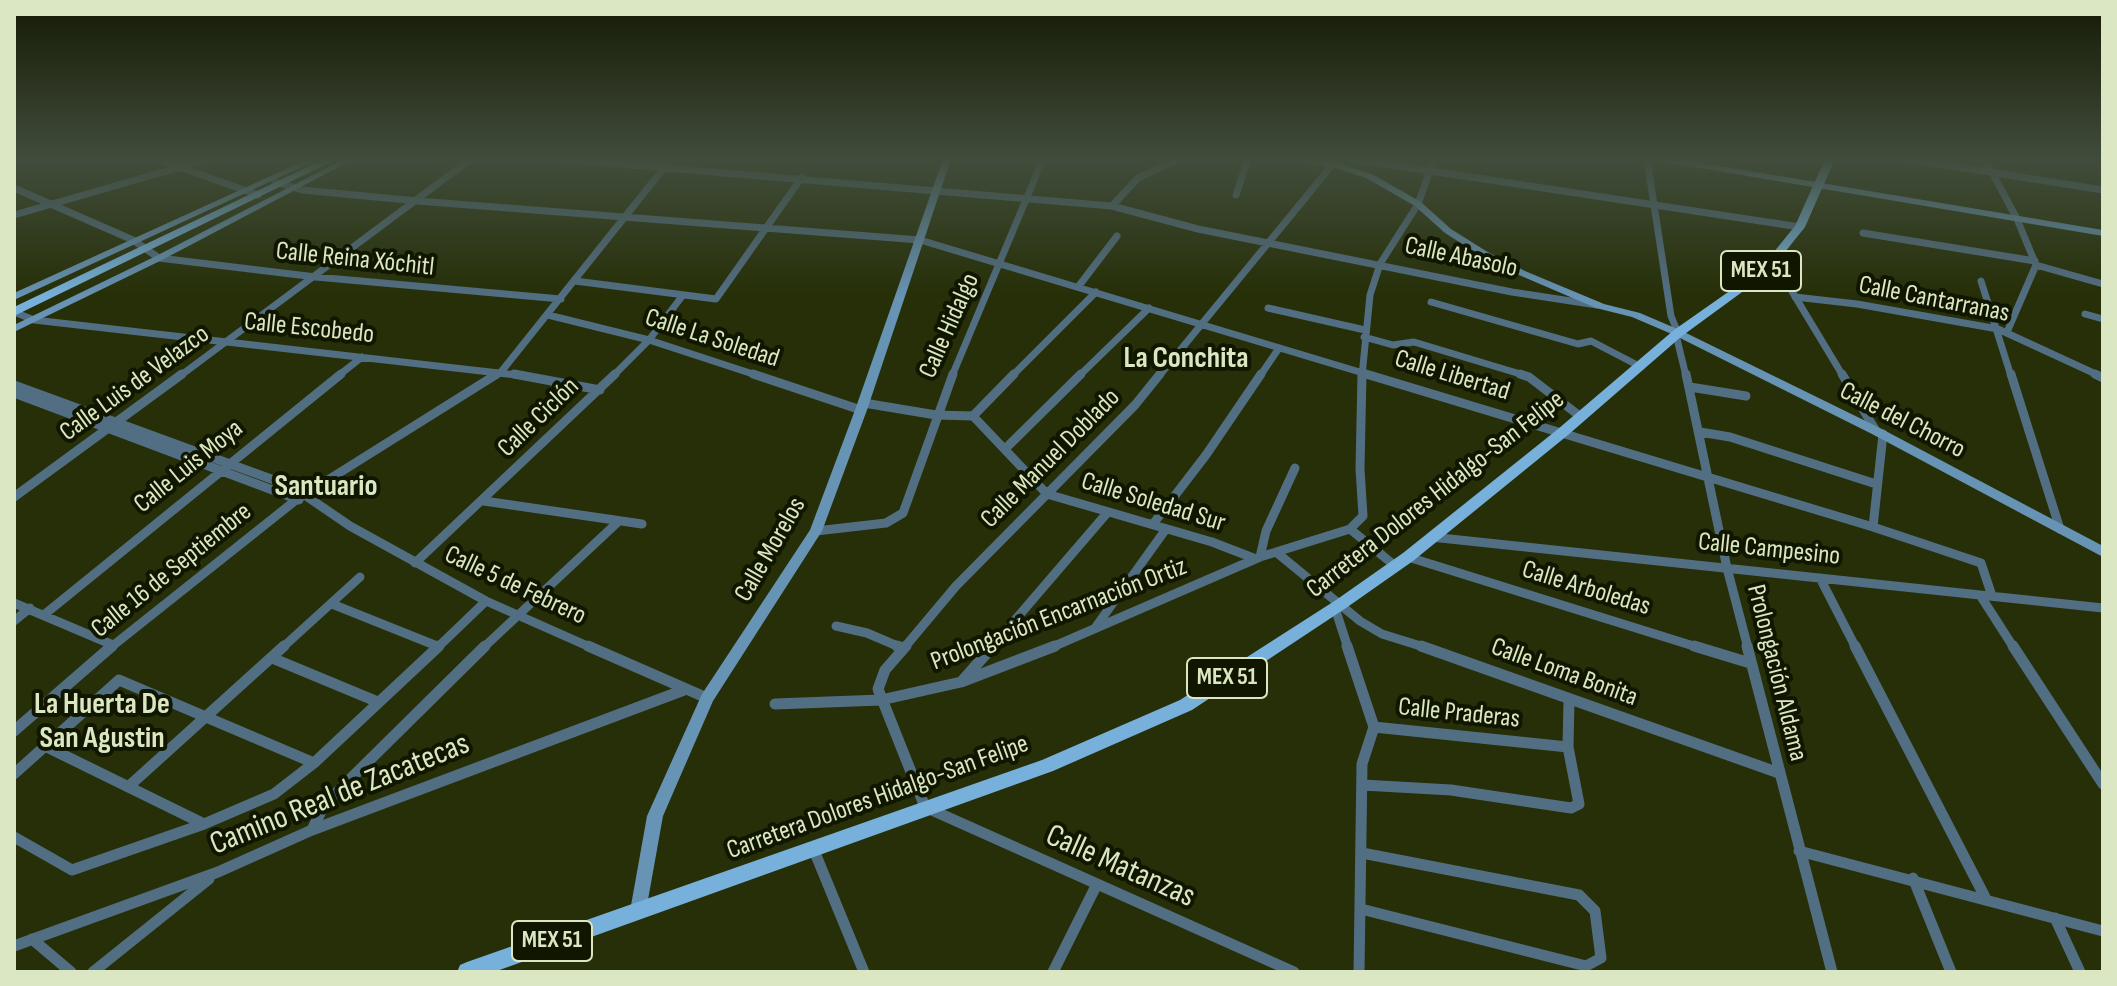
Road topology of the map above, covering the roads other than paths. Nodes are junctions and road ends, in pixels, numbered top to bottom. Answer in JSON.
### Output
{"nodes":[{"id":1,"x":40,"y":205,"type":"edge"},
{"id":2,"x":52,"y":205,"type":"edge"},
{"id":3,"x":225,"y":205,"type":"edge"},
{"id":4,"x":231,"y":205,"type":"edge"},
{"id":5,"x":248,"y":205,"type":"edge"},
{"id":6,"x":413,"y":205,"type":"edge"},
{"id":7,"x":467,"y":205,"type":"edge"},
{"id":8,"x":634,"y":205,"type":"edge"},
{"id":9,"x":783,"y":205,"type":"edge"},
{"id":10,"x":931,"y":205,"type":"edge"},
{"id":11,"x":1025,"y":205,"type":"edge"},
{"id":12,"x":1103,"y":205,"type":"edge"},
{"id":13,"x":1299,"y":205,"type":"edge"},
{"id":14,"x":1417,"y":205,"type":"edge"},
{"id":15,"x":1419,"y":205,"type":"edge"},
{"id":16,"x":1654,"y":205,"type":"joint"},
{"id":17,"x":1809,"y":205,"type":"edge"},
{"id":18,"x":1935,"y":205,"type":"edge"},
{"id":19,"x":2009,"y":205,"type":"edge"},
{"id":20,"x":1114,"y":206,"type":"joint"},
{"id":21,"x":14,"y":213,"type":"edge"},
{"id":22,"x":624,"y":218,"type":"junction"},
{"id":23,"x":2017,"y":219,"type":"junction"},
{"id":24,"x":1800,"y":227,"type":"junction"},
{"id":25,"x":766,"y":229,"type":"junction"},
{"id":26,"x":1863,"y":233,"type":"dead end"},
{"id":27,"x":2103,"y":233,"type":"edge"},
{"id":28,"x":1117,"y":236,"type":"dead end"},
{"id":29,"x":920,"y":240,"type":"junction"},
{"id":30,"x":137,"y":242,"type":"junction"},
{"id":31,"x":1269,"y":243,"type":"junction"},
{"id":32,"x":149,"y":249,"type":"junction"},
{"id":33,"x":164,"y":259,"type":"junction"},
{"id":34,"x":1773,"y":260,"type":"junction"},
{"id":35,"x":2036,"y":263,"type":"junction"},
{"id":36,"x":1001,"y":264,"type":"junction"},
{"id":37,"x":1380,"y":264,"type":"junction"},
{"id":38,"x":316,"y":277,"type":"junction"},
{"id":39,"x":575,"y":281,"type":"junction"},
{"id":40,"x":1981,"y":281,"type":"dead end"},
{"id":41,"x":2103,"y":284,"type":"edge"},
{"id":42,"x":1077,"y":286,"type":"junction"},
{"id":43,"x":1096,"y":292,"type":"junction"},
{"id":44,"x":683,"y":295,"type":"junction"},
{"id":45,"x":14,"y":297,"type":"edge"},
{"id":46,"x":1795,"y":297,"type":"junction"},
{"id":47,"x":561,"y":299,"type":"junction"},
{"id":48,"x":1431,"y":302,"type":"dead end"},
{"id":49,"x":1600,"y":306,"type":"junction"},
{"id":50,"x":1149,"y":308,"type":"junction"},
{"id":51,"x":1268,"y":308,"type":"dead end"},
{"id":52,"x":14,"y":312,"type":"edge"},
{"id":53,"x":2085,"y":314,"type":"dead end"},
{"id":54,"x":548,"y":315,"type":"junction"},
{"id":55,"x":2103,"y":319,"type":"edge"},
{"id":56,"x":34,"y":320,"type":"junction"},
{"id":57,"x":1202,"y":325,"type":"junction"},
{"id":58,"x":14,"y":329,"type":"edge"},
{"id":59,"x":2003,"y":330,"type":"junction"},
{"id":60,"x":1365,"y":334,"type":"junction"},
{"id":61,"x":1677,"y":334,"type":"junction"},
{"id":62,"x":649,"y":340,"type":"junction"},
{"id":63,"x":229,"y":342,"type":"junction"},
{"id":64,"x":1279,"y":348,"type":"junction"},
{"id":65,"x":362,"y":357,"type":"junction"},
{"id":66,"x":1641,"y":367,"type":"junction"},
{"id":67,"x":1362,"y":371,"type":"junction"},
{"id":68,"x":501,"y":372,"type":"junction"},
{"id":69,"x":2103,"y":378,"type":"edge"},
{"id":70,"x":14,"y":385,"type":"edge"},
{"id":71,"x":1690,"y":387,"type":"junction"},
{"id":72,"x":600,"y":390,"type":"junction"},
{"id":73,"x":14,"y":393,"type":"edge"},
{"id":74,"x":1746,"y":396,"type":"dead end"},
{"id":75,"x":56,"y":404,"type":"junction"},
{"id":76,"x":862,"y":407,"type":"junction"},
{"id":77,"x":939,"y":415,"type":"junction"},
{"id":78,"x":971,"y":416,"type":"junction"},
{"id":79,"x":1581,"y":417,"type":"junction"},
{"id":80,"x":114,"y":424,"type":"junction"},
{"id":81,"x":1563,"y":432,"type":"junction"},
{"id":82,"x":1700,"y":432,"type":"junction"},
{"id":83,"x":1879,"y":432,"type":"junction"},
{"id":84,"x":169,"y":445,"type":"junction"},
{"id":85,"x":1005,"y":449,"type":"junction"},
{"id":86,"x":229,"y":462,"type":"junction"},
{"id":87,"x":1295,"y":468,"type":"dead end"},
{"id":88,"x":220,"y":469,"type":"junction"},
{"id":89,"x":1708,"y":477,"type":"junction"},
{"id":90,"x":1876,"y":484,"type":"junction"},
{"id":91,"x":1047,"y":494,"type":"junction"},
{"id":92,"x":14,"y":497,"type":"edge"},
{"id":93,"x":303,"y":499,"type":"junction"},
{"id":94,"x":484,"y":501,"type":"junction"},
{"id":95,"x":1107,"y":513,"type":"junction"},
{"id":96,"x":619,"y":521,"type":"junction"},
{"id":97,"x":642,"y":524,"type":"dead end"},
{"id":98,"x":1153,"y":524,"type":"junction"},
{"id":99,"x":1873,"y":527,"type":"junction"},
{"id":100,"x":1166,"y":529,"type":"junction"},
{"id":101,"x":1350,"y":529,"type":"junction"},
{"id":102,"x":2060,"y":529,"type":"junction"},
{"id":103,"x":816,"y":531,"type":"junction"},
{"id":104,"x":1431,"y":537,"type":"junction"},
{"id":105,"x":1276,"y":552,"type":"junction"},
{"id":106,"x":2103,"y":552,"type":"edge"},
{"id":107,"x":1258,"y":558,"type":"junction"},
{"id":108,"x":1401,"y":561,"type":"junction"},
{"id":109,"x":415,"y":563,"type":"junction"},
{"id":110,"x":1727,"y":568,"type":"junction"},
{"id":111,"x":360,"y":577,"type":"dead end"},
{"id":112,"x":1820,"y":578,"type":"junction"},
{"id":113,"x":1986,"y":596,"type":"junction"},
{"id":114,"x":486,"y":601,"type":"junction"},
{"id":115,"x":14,"y":603,"type":"edge"},
{"id":116,"x":332,"y":604,"type":"junction"},
{"id":117,"x":1338,"y":606,"type":"junction"},
{"id":118,"x":30,"y":608,"type":"junction"},
{"id":119,"x":2103,"y":608,"type":"edge"},
{"id":120,"x":518,"y":613,"type":"junction"},
{"id":121,"x":45,"y":614,"type":"junction"},
{"id":122,"x":14,"y":621,"type":"edge"},
{"id":123,"x":836,"y":626,"type":"dead end"},
{"id":124,"x":1093,"y":631,"type":"junction"},
{"id":125,"x":113,"y":645,"type":"junction"},
{"id":126,"x":437,"y":646,"type":"junction"},
{"id":127,"x":903,"y":648,"type":"junction"},
{"id":128,"x":272,"y":658,"type":"junction"},
{"id":129,"x":1750,"y":663,"type":"junction"},
{"id":130,"x":961,"y":682,"type":"junction"},
{"id":131,"x":684,"y":690,"type":"junction"},
{"id":132,"x":707,"y":698,"type":"junction"},
{"id":133,"x":881,"y":700,"type":"junction"},
{"id":134,"x":1569,"y":700,"type":"junction"},
{"id":135,"x":378,"y":702,"type":"junction"},
{"id":136,"x":775,"y":704,"type":"dead end"},
{"id":137,"x":207,"y":717,"type":"junction"},
{"id":138,"x":1374,"y":727,"type":"junction"},
{"id":139,"x":14,"y":731,"type":"edge"},
{"id":140,"x":45,"y":746,"type":"junction"},
{"id":141,"x":1568,"y":747,"type":"junction"},
{"id":142,"x":314,"y":763,"type":"junction"},
{"id":143,"x":1779,"y":773,"type":"junction"},
{"id":144,"x":14,"y":774,"type":"edge"},
{"id":145,"x":2103,"y":784,"type":"edge"},
{"id":146,"x":1363,"y":785,"type":"junction"},
{"id":147,"x":128,"y":787,"type":"junction"},
{"id":148,"x":925,"y":807,"type":"junction"},
{"id":149,"x":204,"y":824,"type":"junction"},
{"id":150,"x":312,"y":830,"type":"junction"},
{"id":151,"x":14,"y":837,"type":"edge"},
{"id":152,"x":813,"y":848,"type":"junction"},
{"id":153,"x":1799,"y":851,"type":"junction"},
{"id":154,"x":1362,"y":853,"type":"junction"},
{"id":155,"x":218,"y":872,"type":"junction"},
{"id":156,"x":1913,"y":878,"type":"junction"},
{"id":157,"x":1096,"y":886,"type":"junction"},
{"id":158,"x":1985,"y":897,"type":"junction"},
{"id":159,"x":1361,"y":909,"type":"junction"},
{"id":160,"x":638,"y":911,"type":"junction"},
{"id":161,"x":2055,"y":918,"type":"junction"},
{"id":162,"x":2103,"y":931,"type":"edge"},
{"id":163,"x":32,"y":939,"type":"junction"},
{"id":164,"x":14,"y":946,"type":"edge"},
{"id":165,"x":71,"y":972,"type":"edge"},
{"id":166,"x":93,"y":972,"type":"edge"},
{"id":167,"x":467,"y":972,"type":"edge"},
{"id":168,"x":864,"y":972,"type":"edge"},
{"id":169,"x":1053,"y":972,"type":"edge"},
{"id":170,"x":1294,"y":972,"type":"edge"},
{"id":171,"x":1359,"y":972,"type":"edge"},
{"id":172,"x":1832,"y":972,"type":"edge"},
{"id":173,"x":1951,"y":972,"type":"edge"},
{"id":174,"x":2080,"y":972,"type":"edge"}],
"edges":[{"from":1,"to":21,"type":"street"},
{"from":2,"to":30,"type":"street"},
{"from":3,"to":30,"type":"street"},
{"from":4,"to":32,"type":"main road"},
{"from":5,"to":33,"type":"street"},
{"from":6,"to":38,"type":"street","name":"Calle Luis de Velazco"},
{"from":7,"to":22,"type":"street","name":"Calle Libertad"},
{"from":8,"to":22,"type":"street","name":"Calle 16 de Septiembre"},
{"from":9,"to":25,"type":"street"},
{"from":10,"to":29,"type":"street","name":"Calle Morelos"},
{"from":11,"to":36,"type":"street","name":"Calle Hidalgo"},
{"from":12,"to":20,"type":"street","name":"Calle Abasolo"},
{"from":13,"to":31,"type":"street","name":"Calle Manuel Doblado"},
{"from":14,"to":37,"type":"street"},
{"from":15,"to":49,"type":"street"},
{"from":16,"to":24,"type":"street"},
{"from":16,"to":61,"type":"street","name":"Prolongación Aldama"},
{"from":17,"to":24,"type":"main road","name":"Carretera Dolores Hidalgo-San Felipe","number":"MEX 51"},
{"from":18,"to":23,"type":"street"},
{"from":19,"to":23,"type":"street"},
{"from":20,"to":31,"type":"street","name":"Calle Abasolo"},
{"from":22,"to":25,"type":"street","name":"Calle Libertad"},
{"from":22,"to":39,"type":"street","name":"Calle 16 de Septiembre"},
{"from":23,"to":27,"type":"street"},
{"from":23,"to":35,"type":"street"},
{"from":24,"to":34,"type":"main road","name":"Carretera Dolores Hidalgo-San Felipe","number":"MEX 51"},
{"from":25,"to":29,"type":"street","name":"Calle Libertad"},
{"from":25,"to":44,"type":"street"},
{"from":26,"to":35,"type":"street"},
{"from":28,"to":42,"type":"street"},
{"from":29,"to":36,"type":"street","name":"Calle Libertad"},
{"from":29,"to":76,"type":"street","name":"Calle Morelos"},
{"from":30,"to":32,"type":"street"},
{"from":30,"to":45,"type":"street"},
{"from":31,"to":37,"type":"street","name":"Calle Abasolo"},
{"from":31,"to":57,"type":"street","name":"Calle Manuel Doblado"},
{"from":32,"to":33,"type":"street"},
{"from":32,"to":52,"type":"main road"},
{"from":33,"to":38,"type":"street","name":"Calle Reina Xóchitl"},
{"from":33,"to":56,"type":"street"},
{"from":34,"to":46,"type":"street"},
{"from":34,"to":61,"type":"main road","name":"Carretera Dolores Hidalgo-San Felipe","number":"MEX 51"},
{"from":35,"to":41,"type":"street"},
{"from":35,"to":59,"type":"street"},
{"from":36,"to":42,"type":"street","name":"Calle Libertad"},
{"from":36,"to":77,"type":"street","name":"Calle Hidalgo"},
{"from":37,"to":49,"type":"street","name":"Calle Abasolo"},
{"from":37,"to":60,"type":"street"},
{"from":38,"to":47,"type":"street","name":"Calle Reina Xóchitl"},
{"from":38,"to":63,"type":"street","name":"Calle Luis de Velazco"},
{"from":39,"to":44,"type":"street"},
{"from":39,"to":47,"type":"street","name":"Calle 16 de Septiembre"},
{"from":40,"to":59,"type":"street"},
{"from":42,"to":43,"type":"street","name":"Calle Libertad"},
{"from":43,"to":50,"type":"street","name":"Calle Libertad"},
{"from":43,"to":78,"type":"street"},
{"from":44,"to":62,"type":"street","name":"Calle Ciclón"},
{"from":46,"to":59,"type":"street","name":"Calle Cantarranas"},
{"from":46,"to":83,"type":"street"},
{"from":47,"to":54,"type":"street","name":"Calle 16 de Septiembre"},
{"from":48,"to":66,"type":"street"},
{"from":49,"to":61,"type":"street","name":"Calle Abasolo"},
{"from":50,"to":57,"type":"street","name":"Calle Libertad"},
{"from":50,"to":85,"type":"street"},
{"from":51,"to":60,"type":"street"},
{"from":52,"to":56,"type":"street","name":"Calle Escobedo"},
{"from":53,"to":55,"type":"street"},
{"from":54,"to":62,"type":"street","name":"Calle La Soledad"},
{"from":54,"to":68,"type":"street","name":"Calle 16 de Septiembre"},
{"from":56,"to":58,"type":"street"},
{"from":56,"to":63,"type":"street","name":"Calle Escobedo"},
{"from":57,"to":64,"type":"street","name":"Calle Libertad"},
{"from":57,"to":91,"type":"street","name":"Calle Manuel Doblado"},
{"from":59,"to":69,"type":"street","name":"Calle Cantarranas"},
{"from":59,"to":102,"type":"street"},
{"from":60,"to":67,"type":"street"},
{"from":60,"to":79,"type":"street"},
{"from":61,"to":66,"type":"main road","name":"Carretera Dolores Hidalgo-San Felipe","number":"MEX 51"},
{"from":61,"to":71,"type":"street","name":"Prolongación Aldama"},
{"from":61,"to":83,"type":"street","name":"Calle del Chorro"},
{"from":62,"to":72,"type":"street","name":"Calle Ciclón"},
{"from":62,"to":76,"type":"street","name":"Calle La Soledad"},
{"from":63,"to":65,"type":"street","name":"Calle Escobedo"},
{"from":63,"to":80,"type":"street","name":"Calle Luis de Velazco"},
{"from":64,"to":67,"type":"street","name":"Calle Libertad"},
{"from":64,"to":98,"type":"street"},
{"from":65,"to":68,"type":"street","name":"Calle Escobedo"},
{"from":65,"to":86,"type":"street","name":"Calle Luis Moya"},
{"from":66,"to":79,"type":"main road","name":"Carretera Dolores Hidalgo-San Felipe","number":"MEX 51"},
{"from":67,"to":81,"type":"street","name":"Calle Libertad"},
{"from":67,"to":101,"type":"street"},
{"from":68,"to":72,"type":"street","name":"Calle Escobedo"},
{"from":68,"to":93,"type":"street","name":"Calle 16 de Septiembre"},
{"from":70,"to":75,"type":"street","name":"Calle 5 de Febrero"},
{"from":71,"to":74,"type":"street"},
{"from":71,"to":82,"type":"street","name":"Prolongación Aldama"},
{"from":72,"to":94,"type":"street","name":"Calle Ciclón"},
{"from":73,"to":75,"type":"street","name":"Calle 5 de Febrero"},
{"from":75,"to":80,"type":"street","name":"Calle 5 de Febrero"},
{"from":76,"to":77,"type":"street","name":"Calle La Soledad"},
{"from":76,"to":103,"type":"street","name":"Calle Morelos"},
{"from":77,"to":78,"type":"street","name":"Calle La Soledad"},
{"from":77,"to":103,"type":"street","name":"Calle Hidalgo"},
{"from":78,"to":85,"type":"street","name":"Calle Soledad Sur"},
{"from":79,"to":81,"type":"main road","name":"Carretera Dolores Hidalgo-San Felipe","number":"MEX 51"},
{"from":80,"to":84,"type":"street","name":"Calle 5 de Febrero"},
{"from":80,"to":92,"type":"street","name":"Calle Luis de Velazco"},
{"from":81,"to":89,"type":"street","name":"Calle Libertad"},
{"from":81,"to":104,"type":"main road","name":"Carretera Dolores Hidalgo-San Felipe","number":"MEX 51"},
{"from":82,"to":89,"type":"street","name":"Prolongación Aldama"},
{"from":82,"to":90,"type":"street"},
{"from":83,"to":90,"type":"street"},
{"from":83,"to":102,"type":"street","name":"Calle del Chorro"},
{"from":84,"to":86,"type":"street","name":"Calle 5 de Febrero"},
{"from":84,"to":88,"type":"street","name":"Calle 5 de Febrero"},
{"from":85,"to":91,"type":"street","name":"Calle Soledad Sur"},
{"from":86,"to":88,"type":"street","name":"Calle Luis Moya"},
{"from":86,"to":93,"type":"street","name":"Calle 5 de Febrero"},
{"from":87,"to":107,"type":"street"},
{"from":88,"to":93,"type":"street","name":"Calle 5 de Febrero"},
{"from":88,"to":121,"type":"street","name":"Calle Luis Moya"},
{"from":89,"to":99,"type":"street","name":"Calle Libertad"},
{"from":89,"to":110,"type":"street","name":"Prolongación Aldama"},
{"from":90,"to":99,"type":"street"},
{"from":91,"to":95,"type":"street","name":"Calle Soledad Sur"},
{"from":91,"to":127,"type":"street","name":"Calle Manuel Doblado"},
{"from":93,"to":109,"type":"street","name":"Calle 5 de Febrero"},
{"from":93,"to":125,"type":"street","name":"Calle 16 de Septiembre"},
{"from":94,"to":96,"type":"street"},
{"from":94,"to":109,"type":"street","name":"Calle Ciclón"},
{"from":95,"to":98,"type":"street","name":"Calle Soledad Sur"},
{"from":95,"to":130,"type":"street"},
{"from":96,"to":97,"type":"street"},
{"from":96,"to":120,"type":"street"},
{"from":98,"to":100,"type":"street","name":"Calle Soledad Sur"},
{"from":99,"to":113,"type":"street","name":"Calle Libertad"},
{"from":100,"to":107,"type":"street","name":"Calle Soledad Sur"},
{"from":100,"to":124,"type":"street"},
{"from":101,"to":105,"type":"street","name":"Prolongación Encarnación Ortiz"},
{"from":101,"to":108,"type":"street"},
{"from":102,"to":106,"type":"street","name":"Calle del Chorro"},
{"from":103,"to":132,"type":"street","name":"Calle Morelos"},
{"from":104,"to":108,"type":"main road","name":"Carretera Dolores Hidalgo-San Felipe","number":"MEX 51"},
{"from":104,"to":110,"type":"street","name":"Calle Campesino"},
{"from":105,"to":107,"type":"street","name":"Prolongación Encarnación Ortiz"},
{"from":105,"to":117,"type":"street"},
{"from":107,"to":124,"type":"street","name":"Prolongación Encarnación Ortiz"},
{"from":108,"to":117,"type":"main road","name":"Carretera Dolores Hidalgo-San Felipe","number":"MEX 51"},
{"from":108,"to":129,"type":"street","name":"Calle Arboledas"},
{"from":109,"to":114,"type":"street","name":"Calle 5 de Febrero"},
{"from":110,"to":112,"type":"street","name":"Calle Campesino"},
{"from":110,"to":129,"type":"street","name":"Prolongación Aldama"},
{"from":111,"to":116,"type":"street"},
{"from":112,"to":113,"type":"street","name":"Calle Campesino"},
{"from":112,"to":158,"type":"street"},
{"from":113,"to":119,"type":"street","name":"Calle Campesino"},
{"from":113,"to":145,"type":"street"},
{"from":114,"to":120,"type":"street","name":"Calle 5 de Febrero"},
{"from":114,"to":126,"type":"street"},
{"from":115,"to":118,"type":"street"},
{"from":116,"to":126,"type":"street"},
{"from":116,"to":128,"type":"street"},
{"from":117,"to":134,"type":"street","name":"Calle Loma Bonita"},
{"from":117,"to":138,"type":"street","name":"Calle Praderas"},
{"from":117,"to":148,"type":"main road","name":"Carretera Dolores Hidalgo-San Felipe","number":"MEX 51"},
{"from":118,"to":121,"type":"street"},
{"from":118,"to":122,"type":"street"},
{"from":120,"to":131,"type":"street","name":"Calle 5 de Febrero"},
{"from":120,"to":150,"type":"street"},
{"from":121,"to":125,"type":"street"},
{"from":123,"to":127,"type":"street"},
{"from":124,"to":130,"type":"street","name":"Prolongación Encarnación Ortiz"},
{"from":125,"to":139,"type":"street","name":"Calle 16 de Septiembre"},
{"from":126,"to":135,"type":"street"},
{"from":127,"to":133,"type":"street","name":"Calle Manuel Doblado"},
{"from":128,"to":135,"type":"street"},
{"from":128,"to":137,"type":"street"},
{"from":129,"to":143,"type":"street","name":"Prolongación Aldama"},
{"from":130,"to":133,"type":"street","name":"Prolongación Encarnación Ortiz"},
{"from":131,"to":132,"type":"street","name":"Calle 5 de Febrero"},
{"from":131,"to":150,"type":"street","name":"Camino Real de Zacatecas"},
{"from":132,"to":160,"type":"street","name":"Calle Morelos"},
{"from":133,"to":136,"type":"street","name":"Prolongación Encarnación Ortiz"},
{"from":133,"to":148,"type":"street"},
{"from":134,"to":141,"type":"street"},
{"from":134,"to":143,"type":"street","name":"Calle Loma Bonita"},
{"from":135,"to":142,"type":"street"},
{"from":137,"to":140,"type":"street"},
{"from":137,"to":142,"type":"street"},
{"from":137,"to":147,"type":"street"},
{"from":138,"to":141,"type":"street","name":"Calle Praderas"},
{"from":138,"to":146,"type":"street"},
{"from":140,"to":144,"type":"street"},
{"from":140,"to":147,"type":"street"},
{"from":141,"to":146,"type":"street"},
{"from":142,"to":149,"type":"street"},
{"from":143,"to":153,"type":"street","name":"Prolongación Aldama"},
{"from":146,"to":154,"type":"street"},
{"from":147,"to":149,"type":"street"},
{"from":148,"to":152,"type":"main road","name":"Carretera Dolores Hidalgo-San Felipe","number":"MEX 51"},
{"from":148,"to":157,"type":"street","name":"Calle Matanzas"},
{"from":149,"to":151,"type":"street"},
{"from":150,"to":155,"type":"street","name":"Camino Real de Zacatecas"},
{"from":152,"to":160,"type":"main road","name":"Carretera Dolores Hidalgo-San Felipe","number":"MEX 51"},
{"from":152,"to":168,"type":"street"},
{"from":153,"to":156,"type":"street"},
{"from":153,"to":172,"type":"street","name":"Prolongación Aldama"},
{"from":154,"to":159,"type":"street"},
{"from":154,"to":159,"type":"street"},
{"from":155,"to":163,"type":"street","name":"Camino Real de Zacatecas"},
{"from":155,"to":166,"type":"street"},
{"from":156,"to":158,"type":"street"},
{"from":156,"to":173,"type":"street"},
{"from":157,"to":169,"type":"street"},
{"from":157,"to":170,"type":"street","name":"Calle Matanzas"},
{"from":158,"to":161,"type":"street"},
{"from":159,"to":171,"type":"street"},
{"from":160,"to":167,"type":"main road","number":"MEX 51"},
{"from":161,"to":162,"type":"street"},
{"from":161,"to":174,"type":"street"},
{"from":163,"to":164,"type":"street","name":"Camino Real de Zacatecas"},
{"from":163,"to":165,"type":"street"}]}
